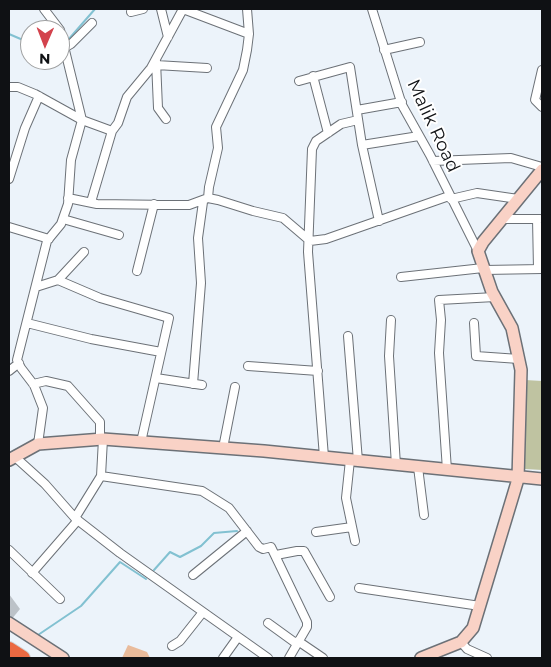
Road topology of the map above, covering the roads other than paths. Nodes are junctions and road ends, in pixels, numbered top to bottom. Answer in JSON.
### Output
{"nodes":[{"id":1,"x":44,"y":9,"type":"edge"},
{"id":2,"x":143,"y":9,"type":"edge"},
{"id":3,"x":161,"y":9,"type":"edge"},
{"id":4,"x":183,"y":9,"type":"edge"},
{"id":5,"x":247,"y":9,"type":"edge"},
{"id":6,"x":372,"y":9,"type":"edge"},
{"id":7,"x":131,"y":12,"type":"dead end"},
{"id":8,"x":52,"y":20,"type":"edge"},
{"id":9,"x":92,"y":23,"type":"dead end"},
{"id":10,"x":249,"y":34,"type":"junction"},
{"id":11,"x":168,"y":38,"type":"junction"},
{"id":12,"x":420,"y":42,"type":"dead end"},
{"id":13,"x":70,"y":45,"type":"edge"},
{"id":14,"x":384,"y":50,"type":"junction"},
{"id":15,"x":156,"y":63,"type":"junction"},
{"id":16,"x":207,"y":68,"type":"dead end"},
{"id":17,"x":70,"y":70,"type":"edge"},
{"id":18,"x":542,"y":70,"type":"edge"},
{"id":19,"x":313,"y":76,"type":"junction"},
{"id":20,"x":299,"y":81,"type":"dead end"},
{"id":21,"x":9,"y":87,"type":"edge"},
{"id":22,"x":40,"y":96,"type":"junction"},
{"id":23,"x":402,"y":102,"type":"junction"},
{"id":24,"x":542,"y":107,"type":"edge"},
{"id":25,"x":357,"y":110,"type":"junction"},
{"id":26,"x":166,"y":119,"type":"dead end"},
{"id":27,"x":82,"y":120,"type":"junction"},
{"id":28,"x":358,"y":120,"type":"junction"},
{"id":29,"x":112,"y":131,"type":"junction"},
{"id":30,"x":328,"y":133,"type":"junction"},
{"id":31,"x":419,"y":136,"type":"junction"},
{"id":32,"x":362,"y":145,"type":"junction"},
{"id":33,"x":433,"y":161,"type":"junction"},
{"id":34,"x":542,"y":168,"type":"edge"},
{"id":35,"x":9,"y":179,"type":"edge"},
{"id":36,"x":68,"y":198,"type":"junction"},
{"id":37,"x":450,"y":198,"type":"junction"},
{"id":38,"x":518,"y":199,"type":"junction"},
{"id":39,"x":206,"y":200,"type":"junction"},
{"id":40,"x":91,"y":202,"type":"junction"},
{"id":41,"x":154,"y":204,"type":"junction"},
{"id":42,"x":63,"y":219,"type":"junction"},
{"id":43,"x":501,"y":219,"type":"junction"},
{"id":44,"x":540,"y":219,"type":"edge"},
{"id":45,"x":379,"y":221,"type":"junction"},
{"id":46,"x":9,"y":227,"type":"edge"},
{"id":47,"x":119,"y":235,"type":"dead end"},
{"id":48,"x":540,"y":236,"type":"edge"},
{"id":49,"x":49,"y":238,"type":"junction"},
{"id":50,"x":310,"y":241,"type":"junction"},
{"id":51,"x":478,"y":251,"type":"junction"},
{"id":52,"x":84,"y":252,"type":"dead end"},
{"id":53,"x":483,"y":269,"type":"junction"},
{"id":54,"x":540,"y":269,"type":"edge"},
{"id":55,"x":137,"y":272,"type":"dead end"},
{"id":56,"x":401,"y":277,"type":"dead end"},
{"id":57,"x":58,"y":280,"type":"junction"},
{"id":58,"x":36,"y":287,"type":"junction"},
{"id":59,"x":495,"y":297,"type":"junction"},
{"id":60,"x":391,"y":320,"type":"dead end"},
{"id":61,"x":27,"y":323,"type":"junction"},
{"id":62,"x":474,"y":324,"type":"dead end"},
{"id":63,"x":348,"y":336,"type":"dead end"},
{"id":64,"x":161,"y":352,"type":"junction"},
{"id":65,"x":9,"y":357,"type":"edge"},
{"id":66,"x":519,"y":359,"type":"junction"},
{"id":67,"x":18,"y":361,"type":"junction"},
{"id":68,"x":248,"y":366,"type":"dead end"},
{"id":69,"x":9,"y":371,"type":"edge"},
{"id":70,"x":318,"y":371,"type":"junction"},
{"id":71,"x":156,"y":378,"type":"junction"},
{"id":72,"x":33,"y":384,"type":"junction"},
{"id":73,"x":235,"y":387,"type":"dead end"},
{"id":74,"x":101,"y":439,"type":"junction"},
{"id":75,"x":141,"y":442,"type":"junction"},
{"id":76,"x":38,"y":444,"type":"junction"},
{"id":77,"x":223,"y":448,"type":"junction"},
{"id":78,"x":12,"y":458,"type":"edge"},
{"id":79,"x":324,"y":458,"type":"junction"},
{"id":80,"x":354,"y":461,"type":"junction"},
{"id":81,"x":396,"y":465,"type":"junction"},
{"id":82,"x":418,"y":467,"type":"junction"},
{"id":83,"x":447,"y":470,"type":"junction"},
{"id":84,"x":101,"y":476,"type":"junction"},
{"id":85,"x":518,"y":479,"type":"junction"},
{"id":86,"x":542,"y":480,"type":"edge"},
{"id":87,"x":424,"y":515,"type":"dead end"},
{"id":88,"x":76,"y":519,"type":"junction"},
{"id":89,"x":352,"y":527,"type":"junction"},
{"id":90,"x":247,"y":531,"type":"junction"},
{"id":91,"x":316,"y":532,"type":"dead end"},
{"id":92,"x":355,"y":541,"type":"dead end"},
{"id":93,"x":9,"y":550,"type":"edge"},
{"id":94,"x":276,"y":556,"type":"junction"},
{"id":95,"x":32,"y":573,"type":"junction"},
{"id":96,"x":193,"y":575,"type":"dead end"},
{"id":97,"x":359,"y":588,"type":"dead end"},
{"id":98,"x":330,"y":597,"type":"dead end"},
{"id":99,"x":60,"y":599,"type":"dead end"},
{"id":100,"x":480,"y":606,"type":"junction"},
{"id":101,"x":203,"y":612,"type":"junction"},
{"id":102,"x":9,"y":623,"type":"edge"},
{"id":103,"x":268,"y":623,"type":"dead end"},
{"id":104,"x":238,"y":637,"type":"junction"},
{"id":105,"x":298,"y":642,"type":"junction"},
{"id":106,"x":461,"y":642,"type":"junction"},
{"id":107,"x":172,"y":646,"type":"dead end"},
{"id":108,"x":9,"y":649,"type":"edge"},
{"id":109,"x":23,"y":658,"type":"edge"},
{"id":110,"x":63,"y":658,"type":"edge"},
{"id":111,"x":223,"y":658,"type":"edge"},
{"id":112,"x":268,"y":658,"type":"edge"},
{"id":113,"x":289,"y":658,"type":"edge"},
{"id":114,"x":322,"y":658,"type":"edge"},
{"id":115,"x":421,"y":658,"type":"edge"},
{"id":116,"x":487,"y":658,"type":"edge"}],
"edges":[{"from":1,"to":8,"type":"street"},
{"from":2,"to":7,"type":"street"},
{"from":3,"to":11,"type":"street"},
{"from":4,"to":10,"type":"street"},
{"from":4,"to":11,"type":"street"},
{"from":5,"to":10,"type":"street"},
{"from":6,"to":14,"type":"street","name":"Malik Road"},
{"from":9,"to":13,"type":"street"},
{"from":10,"to":39,"type":"street"},
{"from":11,"to":15,"type":"street"},
{"from":12,"to":14,"type":"street"},
{"from":14,"to":23,"type":"street","name":"Malik Road"},
{"from":15,"to":16,"type":"street"},
{"from":15,"to":26,"type":"street"},
{"from":15,"to":29,"type":"street"},
{"from":17,"to":27,"type":"street"},
{"from":18,"to":24,"type":"street"},
{"from":19,"to":20,"type":"street"},
{"from":19,"to":25,"type":"street"},
{"from":19,"to":30,"type":"street"},
{"from":21,"to":22,"type":"street"},
{"from":22,"to":27,"type":"street"},
{"from":22,"to":35,"type":"street"},
{"from":23,"to":25,"type":"street"},
{"from":23,"to":31,"type":"street","name":"Malik Road"},
{"from":25,"to":28,"type":"street"},
{"from":27,"to":29,"type":"street"},
{"from":27,"to":36,"type":"street"},
{"from":28,"to":30,"type":"street"},
{"from":28,"to":32,"type":"street"},
{"from":29,"to":40,"type":"street"},
{"from":30,"to":50,"type":"street"},
{"from":31,"to":32,"type":"street"},
{"from":31,"to":33,"type":"street","name":"Malik Road"},
{"from":32,"to":45,"type":"street"},
{"from":33,"to":34,"type":"street"},
{"from":33,"to":37,"type":"street","name":"Malik Road"},
{"from":34,"to":38,"type":"street"},
{"from":36,"to":40,"type":"street"},
{"from":36,"to":42,"type":"street"},
{"from":37,"to":38,"type":"street"},
{"from":37,"to":45,"type":"street"},
{"from":37,"to":51,"type":"street","name":"Malik Road"},
{"from":38,"to":43,"type":"street"},
{"from":39,"to":41,"type":"street"},
{"from":39,"to":50,"type":"street"},
{"from":39,"to":71,"type":"street"},
{"from":40,"to":41,"type":"street"},
{"from":41,"to":55,"type":"street"},
{"from":42,"to":47,"type":"street"},
{"from":42,"to":49,"type":"street"},
{"from":43,"to":44,"type":"street"},
{"from":43,"to":51,"type":"street"},
{"from":44,"to":48,"type":"street"},
{"from":45,"to":50,"type":"street"},
{"from":46,"to":49,"type":"street"},
{"from":48,"to":54,"type":"street"},
{"from":49,"to":58,"type":"street"},
{"from":50,"to":70,"type":"street"},
{"from":51,"to":53,"type":"street"},
{"from":52,"to":57,"type":"street"},
{"from":53,"to":54,"type":"street"},
{"from":53,"to":56,"type":"street"},
{"from":53,"to":59,"type":"street"},
{"from":57,"to":58,"type":"street"},
{"from":57,"to":64,"type":"street"},
{"from":58,"to":61,"type":"street"},
{"from":59,"to":66,"type":"street"},
{"from":59,"to":83,"type":"street"},
{"from":60,"to":81,"type":"street"},
{"from":61,"to":64,"type":"street"},
{"from":61,"to":67,"type":"street"},
{"from":62,"to":66,"type":"street"},
{"from":63,"to":80,"type":"street"},
{"from":64,"to":71,"type":"street"},
{"from":65,"to":67,"type":"street"},
{"from":66,"to":85,"type":"street"},
{"from":67,"to":69,"type":"street"},
{"from":67,"to":72,"type":"street"},
{"from":68,"to":70,"type":"street"},
{"from":70,"to":79,"type":"street"},
{"from":71,"to":75,"type":"street"},
{"from":72,"to":74,"type":"street"},
{"from":72,"to":76,"type":"street"},
{"from":73,"to":77,"type":"street"},
{"from":74,"to":75,"type":"street"},
{"from":74,"to":76,"type":"street"},
{"from":74,"to":84,"type":"street"},
{"from":75,"to":77,"type":"street"},
{"from":76,"to":78,"type":"street"},
{"from":77,"to":79,"type":"street"},
{"from":78,"to":88,"type":"street"},
{"from":79,"to":80,"type":"street"},
{"from":80,"to":81,"type":"street"},
{"from":80,"to":89,"type":"street"},
{"from":81,"to":82,"type":"street"},
{"from":82,"to":83,"type":"street"},
{"from":82,"to":87,"type":"street"},
{"from":83,"to":85,"type":"street"},
{"from":84,"to":88,"type":"street"},
{"from":84,"to":90,"type":"street"},
{"from":85,"to":86,"type":"street"},
{"from":85,"to":100,"type":"street"},
{"from":88,"to":95,"type":"street"},
{"from":88,"to":101,"type":"street"},
{"from":89,"to":91,"type":"street"},
{"from":89,"to":92,"type":"street"},
{"from":90,"to":94,"type":"street"},
{"from":90,"to":96,"type":"street"},
{"from":93,"to":95,"type":"street"},
{"from":94,"to":98,"type":"street"},
{"from":94,"to":105,"type":"street"},
{"from":95,"to":99,"type":"street"},
{"from":97,"to":100,"type":"street"},
{"from":100,"to":106,"type":"street"},
{"from":101,"to":104,"type":"street"},
{"from":101,"to":107,"type":"street"},
{"from":102,"to":110,"type":"street"},
{"from":103,"to":105,"type":"street"},
{"from":104,"to":111,"type":"street"},
{"from":104,"to":112,"type":"street"},
{"from":105,"to":113,"type":"street"},
{"from":105,"to":114,"type":"street"},
{"from":106,"to":115,"type":"street"},
{"from":106,"to":116,"type":"street"},
{"from":108,"to":109,"type":"highway"}]}
